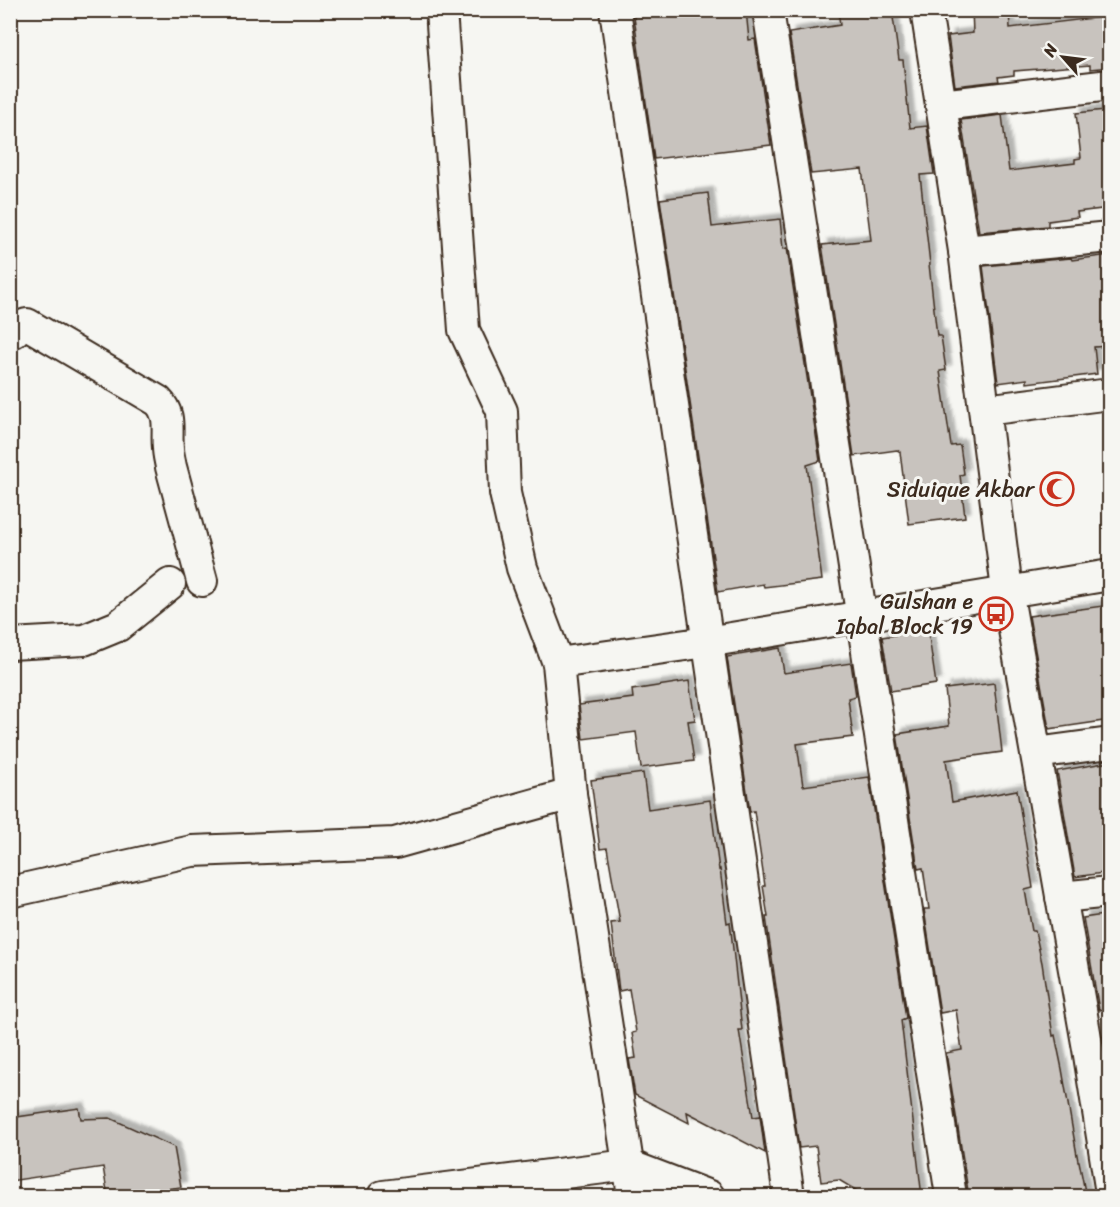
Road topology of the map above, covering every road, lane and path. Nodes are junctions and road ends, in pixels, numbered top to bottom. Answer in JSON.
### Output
{"nodes":[{"id":1,"x":441,"y":10,"type":"edge"},
{"id":2,"x":615,"y":10,"type":"edge"},
{"id":3,"x":768,"y":10,"type":"edge"},
{"id":4,"x":926,"y":10,"type":"edge"},
{"id":5,"x":1110,"y":85,"type":"edge"},
{"id":6,"x":941,"y":105,"type":"junction"},
{"id":7,"x":1110,"y":237,"type":"edge"},
{"id":8,"x":964,"y":251,"type":"junction"},
{"id":9,"x":10,"y":332,"type":"edge"},
{"id":10,"x":1110,"y":394,"type":"edge"},
{"id":11,"x":985,"y":410,"type":"junction"},
{"id":12,"x":1110,"y":575,"type":"edge"},
{"id":13,"x":202,"y":581,"type":"dead end"},
{"id":14,"x":170,"y":584,"type":"dead end"},
{"id":15,"x":1007,"y":590,"type":"junction"},
{"id":16,"x":861,"y":616,"type":"junction"},
{"id":17,"x":707,"y":642,"type":"junction"},
{"id":18,"x":10,"y":644,"type":"edge"},
{"id":19,"x":558,"y":663,"type":"junction"},
{"id":20,"x":1110,"y":743,"type":"edge"},
{"id":21,"x":1036,"y":753,"type":"junction"},
{"id":22,"x":571,"y":794,"type":"junction"},
{"id":23,"x":10,"y":892,"type":"edge"},
{"id":24,"x":1110,"y":892,"type":"edge"},
{"id":25,"x":1061,"y":897,"type":"junction"},
{"id":26,"x":1099,"y":1047,"type":"edge"},
{"id":27,"x":628,"y":1165,"type":"junction"},
{"id":28,"x":1110,"y":1187,"type":"edge"},
{"id":29,"x":383,"y":1197,"type":"edge"},
{"id":30,"x":633,"y":1197,"type":"edge"},
{"id":31,"x":709,"y":1197,"type":"edge"},
{"id":32,"x":789,"y":1197,"type":"edge"},
{"id":33,"x":951,"y":1197,"type":"edge"}],
"edges":[{"from":1,"to":19,"type":"street"},
{"from":2,"to":17,"type":"street"},
{"from":3,"to":16,"type":"street"},
{"from":4,"to":6,"type":"street"},
{"from":5,"to":6,"type":"street"},
{"from":6,"to":8,"type":"street"},
{"from":7,"to":8,"type":"street"},
{"from":8,"to":11,"type":"street"},
{"from":9,"to":13,"type":"street"},
{"from":10,"to":11,"type":"street"},
{"from":11,"to":15,"type":"street"},
{"from":12,"to":15,"type":"street"},
{"from":14,"to":18,"type":"street"},
{"from":15,"to":16,"type":"street"},
{"from":15,"to":21,"type":"street"},
{"from":16,"to":17,"type":"street"},
{"from":16,"to":33,"type":"street"},
{"from":17,"to":19,"type":"street"},
{"from":17,"to":32,"type":"street"},
{"from":19,"to":22,"type":"street"},
{"from":20,"to":21,"type":"street"},
{"from":21,"to":25,"type":"street"},
{"from":22,"to":23,"type":"street"},
{"from":22,"to":27,"type":"street"},
{"from":24,"to":25,"type":"street"},
{"from":25,"to":26,"type":"street"},
{"from":26,"to":28,"type":"street"},
{"from":27,"to":29,"type":"street"},
{"from":27,"to":30,"type":"street"},
{"from":27,"to":31,"type":"street"}]}
